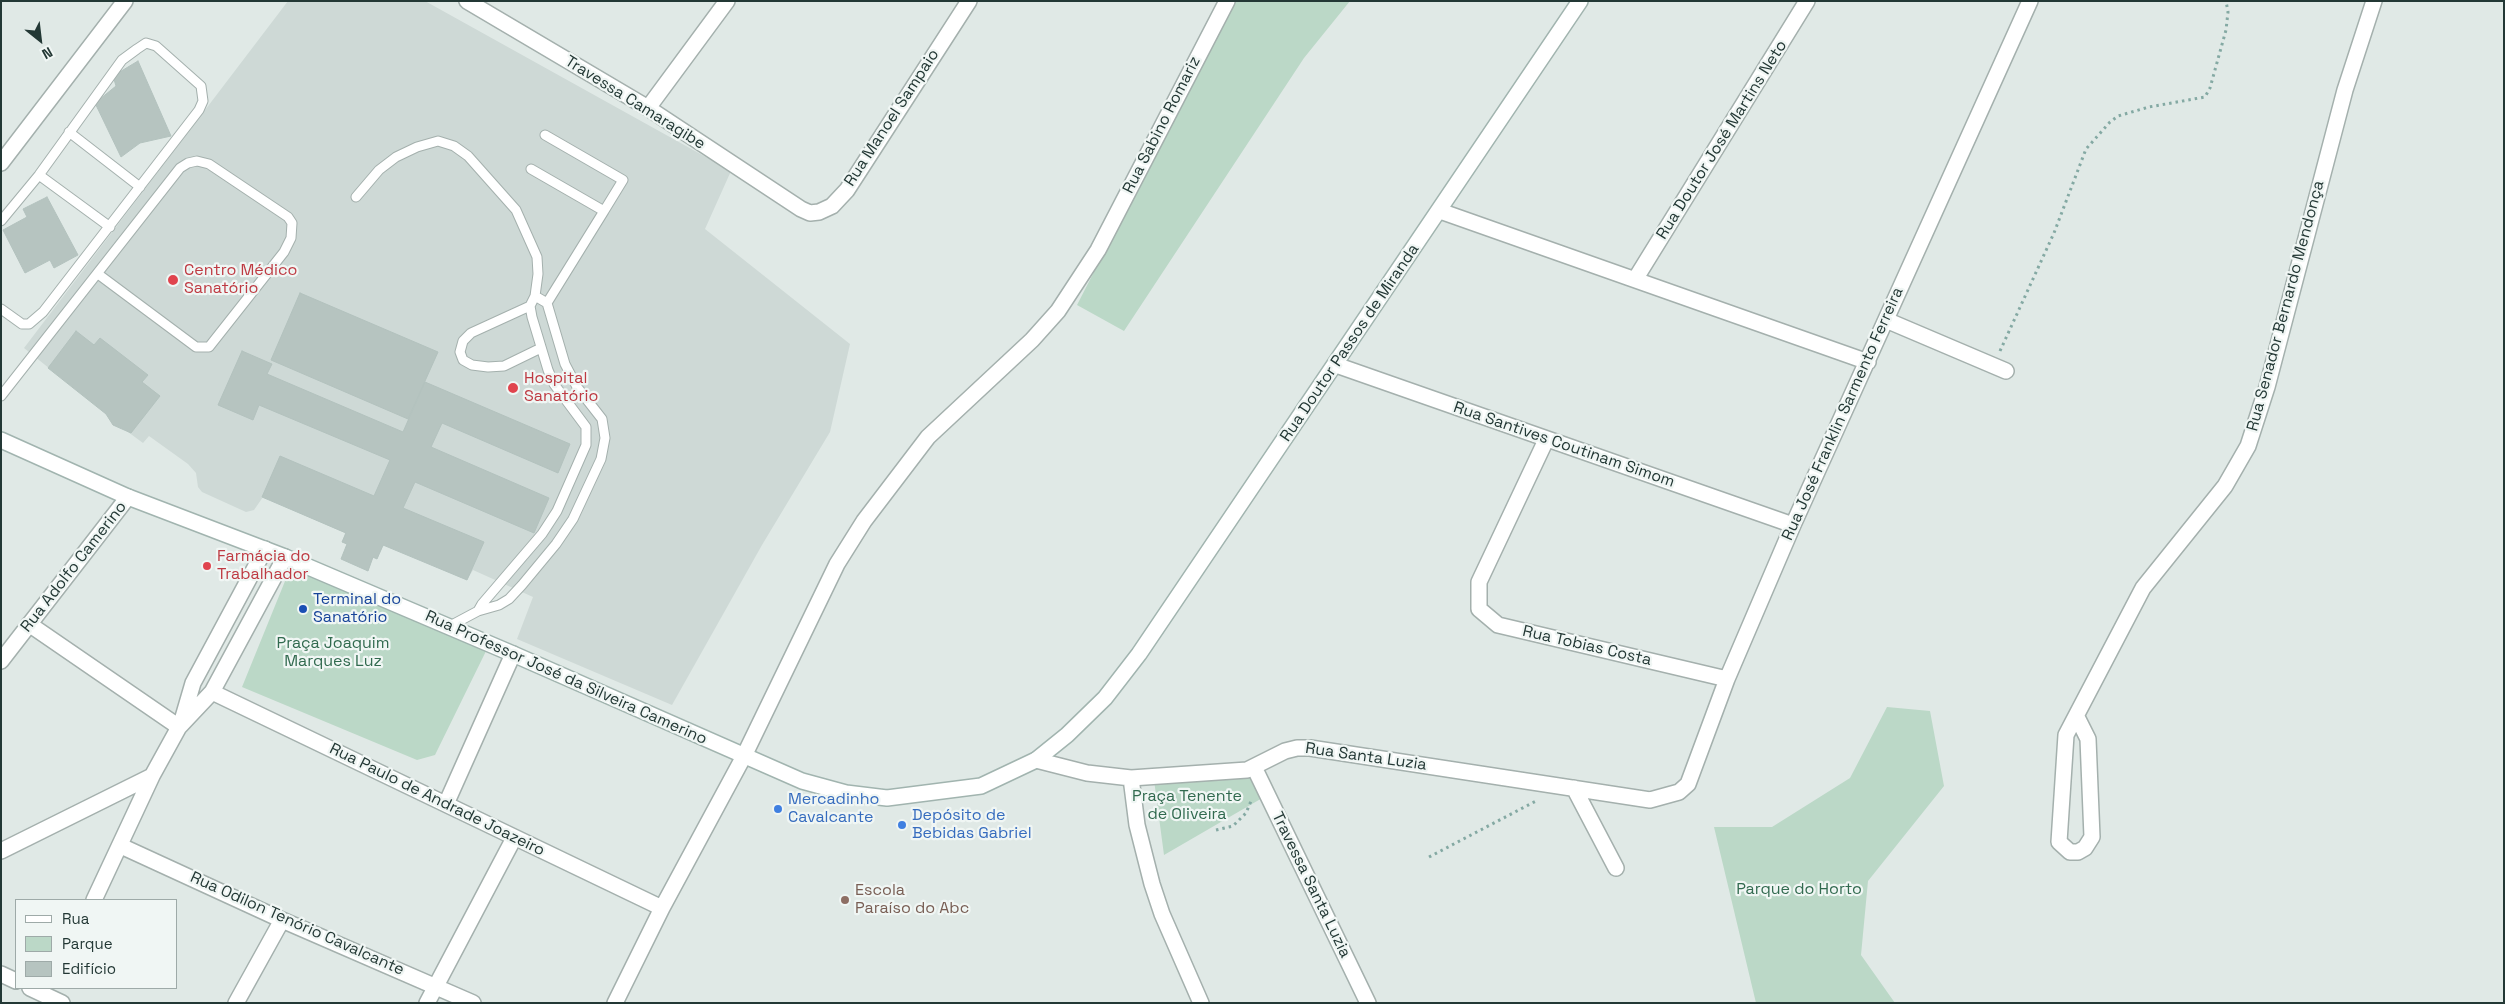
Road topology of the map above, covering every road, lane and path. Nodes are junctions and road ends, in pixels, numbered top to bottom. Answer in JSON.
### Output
{"nodes":[{"id":1,"x":125,"y":1,"type":"edge"},
{"id":2,"x":468,"y":1,"type":"edge"},
{"id":3,"x":727,"y":1,"type":"edge"},
{"id":4,"x":969,"y":1,"type":"edge"},
{"id":5,"x":1227,"y":1,"type":"edge"},
{"id":6,"x":1580,"y":1,"type":"edge"},
{"id":7,"x":1807,"y":1,"type":"edge"},
{"id":8,"x":2030,"y":1,"type":"edge"},
{"id":9,"x":2226,"y":1,"type":"edge"},
{"id":10,"x":2374,"y":1,"type":"edge"},
{"id":11,"x":493,"y":7,"type":"edge"},
{"id":12,"x":648,"y":108,"type":"junction"},
{"id":13,"x":69,"y":132,"type":"junction"},
{"id":14,"x":545,"y":135,"type":"dead end"},
{"id":15,"x":1,"y":163,"type":"edge"},
{"id":16,"x":530,"y":168,"type":"dead end"},
{"id":17,"x":39,"y":175,"type":"junction"},
{"id":18,"x":140,"y":187,"type":"junction"},
{"id":19,"x":356,"y":196,"type":"dead end"},
{"id":20,"x":801,"y":209,"type":"joint"},
{"id":21,"x":604,"y":211,"type":"junction"},
{"id":22,"x":1440,"y":211,"type":"junction"},
{"id":23,"x":1,"y":221,"type":"edge"},
{"id":24,"x":110,"y":227,"type":"junction"},
{"id":25,"x":98,"y":274,"type":"junction"},
{"id":26,"x":1636,"y":278,"type":"junction"},
{"id":27,"x":535,"y":296,"type":"junction"},
{"id":28,"x":547,"y":303,"type":"junction"},
{"id":29,"x":530,"y":306,"type":"junction"},
{"id":30,"x":1,"y":308,"type":"edge"},
{"id":31,"x":1886,"y":320,"type":"junction"},
{"id":32,"x":541,"y":348,"type":"junction"},
{"id":33,"x":1868,"y":362,"type":"junction"},
{"id":34,"x":1336,"y":365,"type":"junction"},
{"id":35,"x":2000,"y":368,"type":"joint"},
{"id":36,"x":1,"y":396,"type":"edge"},
{"id":37,"x":1,"y":440,"type":"edge"},
{"id":38,"x":1546,"y":440,"type":"junction"},
{"id":39,"x":128,"y":497,"type":"junction"},
{"id":40,"x":1793,"y":525,"type":"junction"},
{"id":41,"x":265,"y":549,"type":"junction"},
{"id":42,"x":285,"y":557,"type":"junction"},
{"id":43,"x":478,"y":611,"type":"junction"},
{"id":44,"x":30,"y":624,"type":"junction"},
{"id":45,"x":448,"y":627,"type":"junction"},
{"id":46,"x":513,"y":654,"type":"junction"},
{"id":47,"x":1,"y":661,"type":"edge"},
{"id":48,"x":1727,"y":679,"type":"junction"},
{"id":49,"x":1117,"y":682,"type":"joint"},
{"id":50,"x":212,"y":692,"type":"junction"},
{"id":51,"x":2077,"y":717,"type":"junction"},
{"id":52,"x":180,"y":727,"type":"junction"},
{"id":53,"x":744,"y":756,"type":"junction"},
{"id":54,"x":1036,"y":760,"type":"junction"},
{"id":55,"x":1257,"y":773,"type":"junction"},
{"id":56,"x":152,"y":776,"type":"junction"},
{"id":57,"x":1131,"y":778,"type":"junction"},
{"id":58,"x":1569,"y":787,"type":"junction"},
{"id":59,"x":1641,"y":799,"type":"joint"},
{"id":60,"x":446,"y":804,"type":"junction"},
{"id":61,"x":1216,"y":830,"type":"dead end"},
{"id":62,"x":514,"y":838,"type":"junction"},
{"id":63,"x":121,"y":846,"type":"junction"},
{"id":64,"x":1,"y":852,"type":"edge"},
{"id":65,"x":1429,"y":857,"type":"dead end"},
{"id":66,"x":1616,"y":868,"type":"dead end"},
{"id":67,"x":94,"y":899,"type":"edge"},
{"id":68,"x":662,"y":908,"type":"junction"},
{"id":69,"x":282,"y":920,"type":"junction"},
{"id":70,"x":1,"y":974,"type":"edge"},
{"id":71,"x":15,"y":981,"type":"edge"},
{"id":72,"x":436,"y":985,"type":"junction"},
{"id":73,"x":32,"y":989,"type":"edge"},
{"id":74,"x":47,"y":995,"type":"edge"},
{"id":75,"x":62,"y":1003,"type":"edge"},
{"id":76,"x":236,"y":1003,"type":"edge"},
{"id":77,"x":427,"y":1003,"type":"edge"},
{"id":78,"x":473,"y":1003,"type":"edge"},
{"id":79,"x":616,"y":1003,"type":"edge"},
{"id":80,"x":1201,"y":1003,"type":"edge"},
{"id":81,"x":1368,"y":1003,"type":"edge"}],
"edges":[{"from":1,"to":15,"type":"street"},
{"from":2,"to":11,"type":"street","name":"Travessa Camaragibe"},
{"from":3,"to":12,"type":"street"},
{"from":4,"to":20,"type":"street","name":"Rua Manoel Sampaio"},
{"from":5,"to":53,"type":"street","name":"Rua Sabino Romariz"},
{"from":6,"to":22,"type":"street","name":"Rua Doutor Passos de Miranda"},
{"from":7,"to":26,"type":"street","name":"Rua Doutor José Martins Neto"},
{"from":8,"to":31,"type":"street","name":"Rua José Franklin Sarmento Ferreira"},
{"from":9,"to":35,"type":"path"},
{"from":10,"to":51,"type":"street","name":"Rua Senador Bernardo Mendonça"},
{"from":11,"to":12,"type":"street","name":"Travessa Camaragibe"},
{"from":12,"to":20,"type":"street","name":"Travessa Camaragibe"},
{"from":13,"to":17,"type":"lane"},
{"from":13,"to":18,"type":"lane"},
{"from":13,"to":18,"type":"lane"},
{"from":14,"to":21,"type":"lane"},
{"from":16,"to":21,"type":"lane"},
{"from":17,"to":23,"type":"lane"},
{"from":17,"to":24,"type":"lane"},
{"from":18,"to":24,"type":"lane"},
{"from":19,"to":27,"type":"lane"},
{"from":21,"to":28,"type":"lane"},
{"from":22,"to":26,"type":"street"},
{"from":22,"to":34,"type":"street","name":"Rua Doutor Passos de Miranda"},
{"from":24,"to":30,"type":"lane"},
{"from":25,"to":25,"type":"lane"},
{"from":25,"to":36,"type":"lane"},
{"from":26,"to":33,"type":"street"},
{"from":27,"to":28,"type":"lane"},
{"from":27,"to":29,"type":"lane"},
{"from":28,"to":43,"type":"lane"},
{"from":29,"to":32,"type":"lane"},
{"from":29,"to":32,"type":"lane"},
{"from":31,"to":33,"type":"street","name":"Rua José Franklin Sarmento Ferreira"},
{"from":31,"to":35,"type":"street"},
{"from":32,"to":43,"type":"lane"},
{"from":33,"to":40,"type":"street","name":"Rua José Franklin Sarmento Ferreira"},
{"from":34,"to":38,"type":"street","name":"Rua Santives Coutinam Simom"},
{"from":34,"to":49,"type":"street","name":"Rua Doutor Passos de Miranda"},
{"from":37,"to":39,"type":"street","name":"Rua Professor José da Silveira Camerino"},
{"from":38,"to":40,"type":"street","name":"Rua Santives Coutinam Simom"},
{"from":38,"to":48,"type":"street","name":"Rua Tobias Costa"},
{"from":39,"to":41,"type":"street","name":"Rua Professor José da Silveira Camerino"},
{"from":39,"to":44,"type":"street","name":"Rua Adolfo Camerino"},
{"from":40,"to":48,"type":"street","name":"Rua José Franklin Sarmento Ferreira"},
{"from":41,"to":42,"type":"street","name":"Rua Professor José da Silveira Camerino"},
{"from":41,"to":52,"type":"street"},
{"from":42,"to":45,"type":"street","name":"Rua Professor José da Silveira Camerino"},
{"from":42,"to":50,"type":"street"},
{"from":43,"to":45,"type":"lane"},
{"from":44,"to":47,"type":"street","name":"Rua Adolfo Camerino"},
{"from":44,"to":52,"type":"street"},
{"from":45,"to":46,"type":"street","name":"Rua Professor José da Silveira Camerino"},
{"from":46,"to":53,"type":"street","name":"Rua Professor José da Silveira Camerino"},
{"from":46,"to":60,"type":"street"},
{"from":48,"to":59,"type":"street","name":"Rua José Franklin Sarmento Ferreira"},
{"from":49,"to":54,"type":"street","name":"Rua Professor José da Silveira Camerino"},
{"from":50,"to":52,"type":"street"},
{"from":50,"to":60,"type":"street","name":"Rua Paulo de Andrade Joazeiro"},
{"from":51,"to":51,"type":"street","name":"Rua Senador Bernardo Mendonça"},
{"from":52,"to":56,"type":"street"},
{"from":53,"to":54,"type":"street","name":"Rua Professor José da Silveira Camerino"},
{"from":53,"to":68,"type":"street","name":"Rua Sabino Romariz"},
{"from":54,"to":57,"type":"street","name":"Rua Santa Luzia"},
{"from":55,"to":57,"type":"street","name":"Rua Santa Luzia"},
{"from":55,"to":58,"type":"street","name":"Rua Santa Luzia"},
{"from":55,"to":61,"type":"path"},
{"from":55,"to":81,"type":"street","name":"Travessa Santa Luzia"},
{"from":56,"to":63,"type":"street"},
{"from":56,"to":64,"type":"street"},
{"from":57,"to":80,"type":"street"},
{"from":58,"to":59,"type":"street","name":"Rua Santa Luzia"},
{"from":58,"to":65,"type":"path"},
{"from":58,"to":66,"type":"street"},
{"from":60,"to":62,"type":"street","name":"Rua Paulo de Andrade Joazeiro"},
{"from":62,"to":68,"type":"street","name":"Rua Paulo de Andrade Joazeiro"},
{"from":62,"to":72,"type":"street"},
{"from":63,"to":67,"type":"street"},
{"from":63,"to":69,"type":"street","name":"Rua Odilon Tenório Cavalcante"},
{"from":68,"to":79,"type":"street","name":"Rua Sabino Romariz"},
{"from":69,"to":72,"type":"street","name":"Rua Odilon Tenório Cavalcante"},
{"from":69,"to":76,"type":"street"},
{"from":70,"to":71,"type":"street"},
{"from":72,"to":77,"type":"street"},
{"from":72,"to":78,"type":"street","name":"Rua Odilon Tenório Cavalcante"},
{"from":73,"to":74,"type":"street"},
{"from":74,"to":75,"type":"street"}]}
